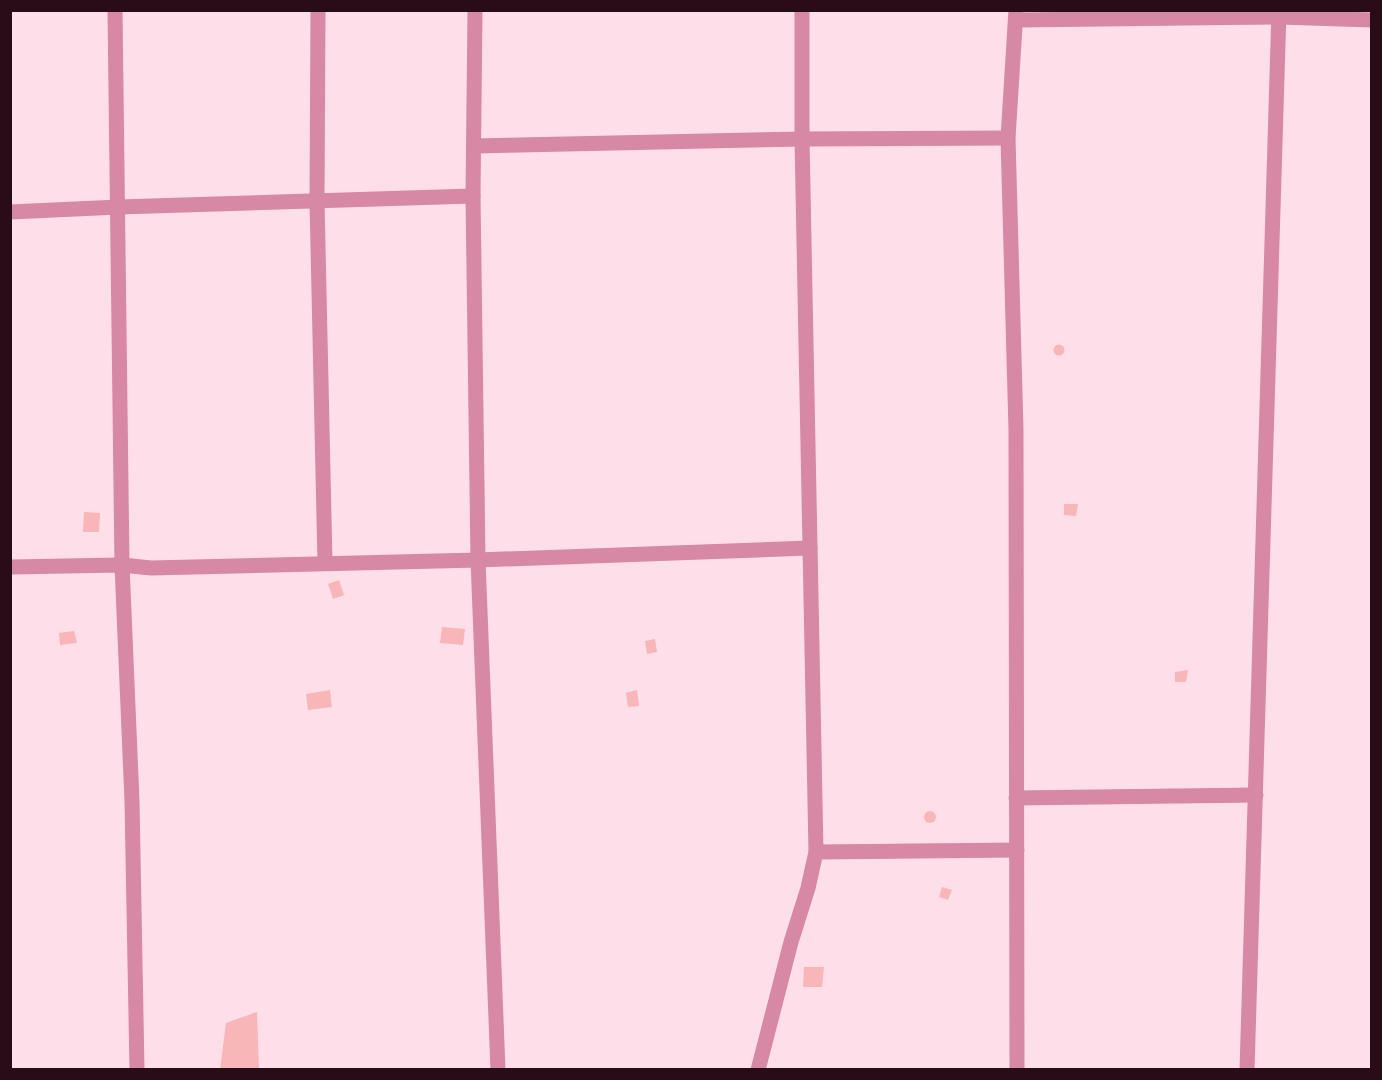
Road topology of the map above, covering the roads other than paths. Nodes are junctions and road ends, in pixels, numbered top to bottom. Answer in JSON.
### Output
{"nodes":[{"id":1,"x":115,"y":10,"type":"edge"},
{"id":2,"x":318,"y":10,"type":"edge"},
{"id":3,"x":476,"y":10,"type":"edge"},
{"id":4,"x":802,"y":10,"type":"edge"},
{"id":5,"x":1279,"y":14,"type":"edge"},
{"id":6,"x":1016,"y":15,"type":"edge"},
{"id":7,"x":1371,"y":20,"type":"edge"},
{"id":8,"x":1008,"y":138,"type":"junction"},
{"id":9,"x":802,"y":140,"type":"junction"},
{"id":10,"x":474,"y":146,"type":"junction"},
{"id":11,"x":473,"y":196,"type":"junction"},
{"id":12,"x":316,"y":201,"type":"junction"},
{"id":13,"x":119,"y":207,"type":"junction"},
{"id":14,"x":10,"y":212,"type":"edge"},
{"id":15,"x":810,"y":548,"type":"junction"},
{"id":16,"x":478,"y":560,"type":"junction"},
{"id":17,"x":325,"y":563,"type":"junction"},
{"id":18,"x":122,"y":565,"type":"junction"},
{"id":19,"x":10,"y":567,"type":"edge"},
{"id":20,"x":1256,"y":795,"type":"junction"},
{"id":21,"x":1017,"y":798,"type":"junction"},
{"id":22,"x":1017,"y":850,"type":"junction"},
{"id":23,"x":816,"y":852,"type":"junction"},
{"id":24,"x":137,"y":1070,"type":"edge"},
{"id":25,"x":498,"y":1070,"type":"edge"},
{"id":26,"x":758,"y":1070,"type":"edge"},
{"id":27,"x":1017,"y":1070,"type":"edge"},
{"id":28,"x":1247,"y":1070,"type":"edge"}],
"edges":[{"from":1,"to":13,"type":"street"},
{"from":2,"to":12,"type":"street"},
{"from":3,"to":10,"type":"street"},
{"from":4,"to":9,"type":"street"},
{"from":5,"to":6,"type":"street"},
{"from":5,"to":7,"type":"street"},
{"from":5,"to":20,"type":"street"},
{"from":6,"to":8,"type":"street"},
{"from":8,"to":9,"type":"street"},
{"from":8,"to":21,"type":"street"},
{"from":9,"to":10,"type":"street"},
{"from":9,"to":15,"type":"street"},
{"from":10,"to":11,"type":"street"},
{"from":11,"to":12,"type":"street"},
{"from":11,"to":16,"type":"street"},
{"from":12,"to":13,"type":"street"},
{"from":12,"to":17,"type":"street"},
{"from":13,"to":14,"type":"street"},
{"from":13,"to":18,"type":"street"},
{"from":15,"to":16,"type":"street"},
{"from":15,"to":23,"type":"street"},
{"from":16,"to":17,"type":"street"},
{"from":16,"to":25,"type":"street"},
{"from":17,"to":18,"type":"street"},
{"from":18,"to":19,"type":"street"},
{"from":18,"to":24,"type":"street"},
{"from":20,"to":21,"type":"street"},
{"from":20,"to":28,"type":"street"},
{"from":21,"to":22,"type":"street"},
{"from":22,"to":23,"type":"street"},
{"from":22,"to":27,"type":"street"},
{"from":23,"to":26,"type":"street"}]}
